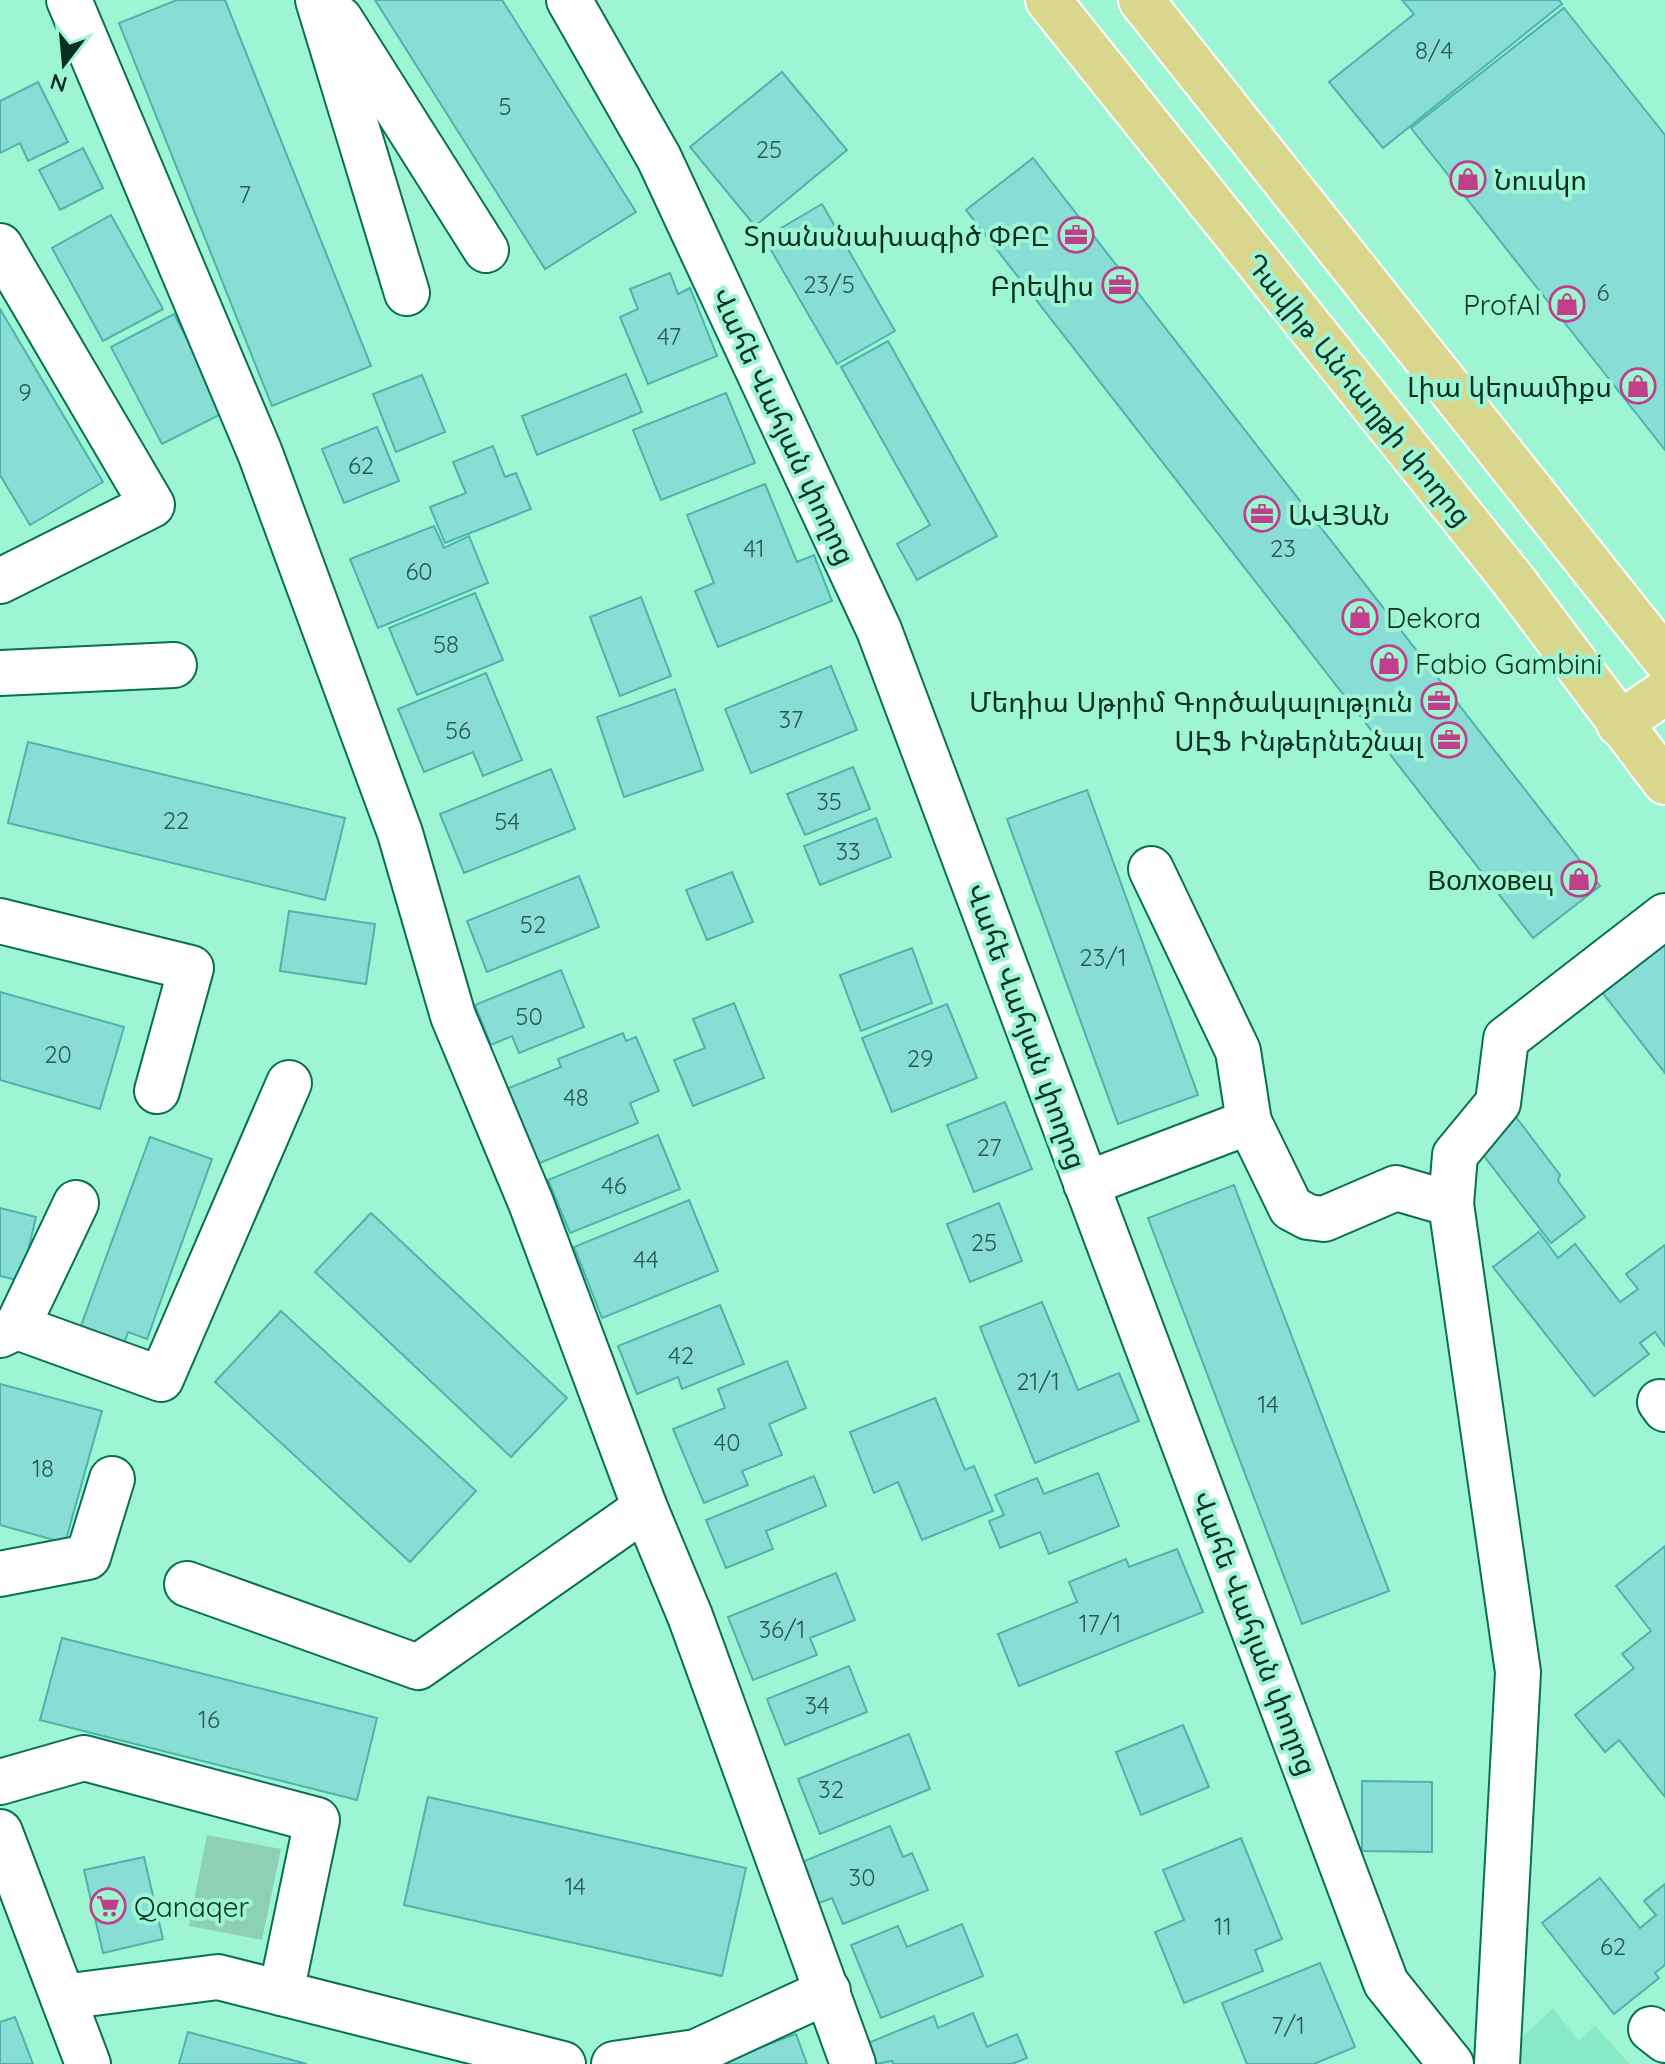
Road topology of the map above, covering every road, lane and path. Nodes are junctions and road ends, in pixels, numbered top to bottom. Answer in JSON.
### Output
{"nodes":[{"id":1,"x":69,"y":0,"type":"edge"},
{"id":2,"x":318,"y":0,"type":"edge"},
{"id":3,"x":328,"y":0,"type":"edge"},
{"id":4,"x":569,"y":0,"type":"edge"},
{"id":5,"x":1048,"y":0,"type":"edge"},
{"id":6,"x":1141,"y":0,"type":"edge"},
{"id":7,"x":0,"y":246,"type":"edge"},
{"id":8,"x":486,"y":250,"type":"dead end"},
{"id":9,"x":407,"y":293,"type":"dead end"},
{"id":10,"x":1570,"y":539,"type":"junction"},
{"id":11,"x":1513,"y":580,"type":"junction"},
{"id":12,"x":0,"y":581,"type":"edge"},
{"id":13,"x":1665,"y":659,"type":"edge"},
{"id":14,"x":174,"y":665,"type":"dead end"},
{"id":15,"x":0,"y":673,"type":"edge"},
{"id":16,"x":1665,"y":692,"type":"edge"},
{"id":17,"x":1619,"y":724,"type":"junction"},
{"id":18,"x":1665,"y":782,"type":"edge"},
{"id":19,"x":1151,"y":869,"type":"dead end"},
{"id":20,"x":1665,"y":916,"type":"edge"},
{"id":21,"x":0,"y":921,"type":"edge"},
{"id":22,"x":289,"y":1083,"type":"dead end"},
{"id":23,"x":157,"y":1091,"type":"dead end"},
{"id":24,"x":1249,"y":1122,"type":"junction"},
{"id":25,"x":1086,"y":1184,"type":"junction"},
{"id":26,"x":76,"y":1203,"type":"dead end"},
{"id":27,"x":1451,"y":1204,"type":"junction"},
{"id":28,"x":9,"y":1331,"type":"edge"},
{"id":29,"x":112,"y":1479,"type":"dead end"},
{"id":30,"x":645,"y":1508,"type":"junction"},
{"id":31,"x":0,"y":1574,"type":"edge"},
{"id":32,"x":187,"y":1584,"type":"dead end"},
{"id":33,"x":0,"y":1782,"type":"edge"},
{"id":34,"x":3,"y":1847,"type":"edge"},
{"id":35,"x":828,"y":1991,"type":"junction"},
{"id":36,"x":281,"y":1993,"type":"junction"},
{"id":37,"x":63,"y":1997,"type":"junction"},
{"id":38,"x":675,"y":2060,"type":"edge"},
{"id":39,"x":1443,"y":2062,"type":"edge"},
{"id":40,"x":88,"y":2064,"type":"edge"},
{"id":41,"x":563,"y":2064,"type":"edge"},
{"id":42,"x":614,"y":2064,"type":"edge"},
{"id":43,"x":853,"y":2064,"type":"edge"},
{"id":44,"x":1497,"y":2064,"type":"edge"}],
"edges":[{"from":1,"to":30,"type":"street"},
{"from":2,"to":9,"type":"street"},
{"from":3,"to":8,"type":"street"},
{"from":4,"to":25,"type":"street","name":"Վահե Վահյան փողոց"},
{"from":5,"to":11,"type":"main road","name":"Դավիթ Անհաղթի փողոց"},
{"from":6,"to":10,"type":"main road"},
{"from":7,"to":12,"type":"street"},
{"from":10,"to":11,"type":"main road"},
{"from":10,"to":13,"type":"main road"},
{"from":11,"to":17,"type":"main road","name":"Դավիթ Անհաղթի փողոց"},
{"from":14,"to":15,"type":"street"},
{"from":16,"to":17,"type":"main road"},
{"from":17,"to":18,"type":"main road","name":"Դավիթ Անհաղթի փողոց"},
{"from":19,"to":24,"type":"street"},
{"from":20,"to":27,"type":"street"},
{"from":21,"to":23,"type":"street"},
{"from":22,"to":28,"type":"street"},
{"from":24,"to":25,"type":"street"},
{"from":24,"to":27,"type":"street"},
{"from":25,"to":39,"type":"street","name":"Վահե Վահյան փողոց"},
{"from":26,"to":28,"type":"street"},
{"from":27,"to":44,"type":"street"},
{"from":29,"to":31,"type":"street"},
{"from":30,"to":32,"type":"street"},
{"from":30,"to":35,"type":"street"},
{"from":33,"to":36,"type":"street"},
{"from":34,"to":37,"type":"street"},
{"from":35,"to":38,"type":"street"},
{"from":35,"to":43,"type":"street"},
{"from":36,"to":37,"type":"street"},
{"from":36,"to":41,"type":"street"},
{"from":37,"to":40,"type":"street"},
{"from":38,"to":42,"type":"street"}]}
